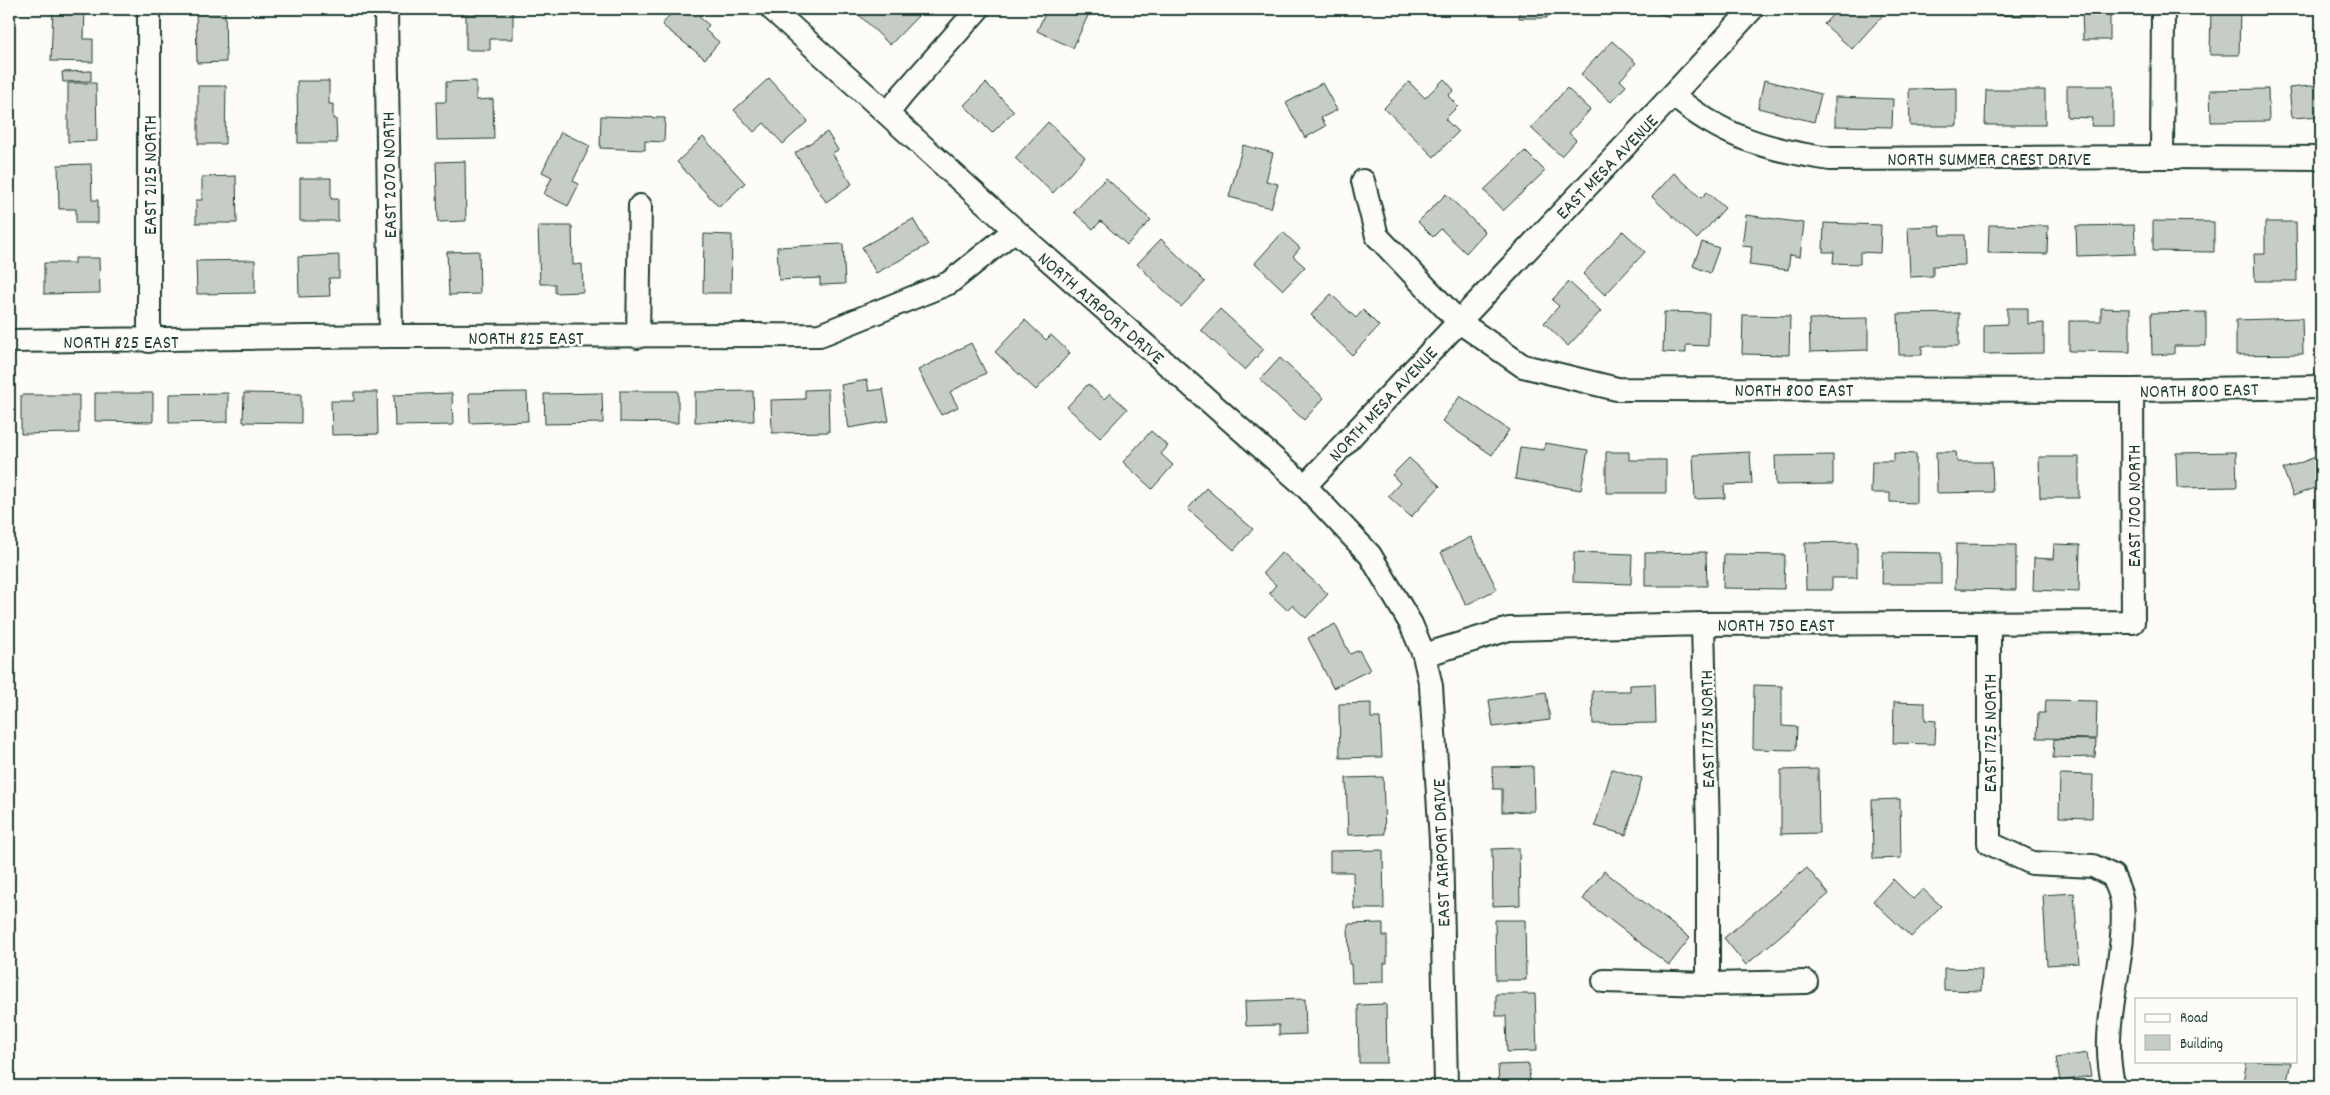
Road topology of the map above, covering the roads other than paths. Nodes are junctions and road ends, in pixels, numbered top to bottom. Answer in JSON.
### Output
{"nodes":[{"id":1,"x":149,"y":9,"type":"edge"},
{"id":2,"x":772,"y":9,"type":"edge"},
{"id":3,"x":978,"y":9,"type":"edge"},
{"id":4,"x":1752,"y":9,"type":"edge"},
{"id":5,"x":2163,"y":9,"type":"edge"},
{"id":6,"x":386,"y":13,"type":"dead end"},
{"id":7,"x":1673,"y":95,"type":"junction"},
{"id":8,"x":888,"y":113,"type":"junction"},
{"id":9,"x":2162,"y":157,"type":"junction"},
{"id":10,"x":2321,"y":158,"type":"edge"},
{"id":11,"x":1364,"y":181,"type":"dead end"},
{"id":12,"x":640,"y":206,"type":"dead end"},
{"id":13,"x":1015,"y":230,"type":"junction"},
{"id":14,"x":1458,"y":321,"type":"junction"},
{"id":15,"x":390,"y":336,"type":"junction"},
{"id":16,"x":638,"y":337,"type":"junction"},
{"id":17,"x":9,"y":341,"type":"edge"},
{"id":18,"x":149,"y":341,"type":"junction"},
{"id":19,"x":2321,"y":386,"type":"edge"},
{"id":20,"x":2132,"y":390,"type":"junction"},
{"id":21,"x":1305,"y":486,"type":"junction"},
{"id":22,"x":2133,"y":622,"type":"joint"},
{"id":23,"x":1989,"y":623,"type":"junction"},
{"id":24,"x":1412,"y":624,"type":"joint"},
{"id":25,"x":1703,"y":624,"type":"junction"},
{"id":26,"x":1424,"y":655,"type":"junction"},
{"id":27,"x":1604,"y":981,"type":"dead end"},
{"id":28,"x":1806,"y":982,"type":"dead end"},
{"id":29,"x":1708,"y":984,"type":"junction"},
{"id":30,"x":1446,"y":1086,"type":"edge"},
{"id":31,"x":2114,"y":1086,"type":"edge"}],
"edges":[{"from":1,"to":18,"type":"street","name":"EAST 2125 NORTH"},
{"from":2,"to":8,"type":"street","name":"NORTH AIRPORT DRIVE"},
{"from":3,"to":8,"type":"street"},
{"from":4,"to":7,"type":"street","name":"EAST MESA AVENUE"},
{"from":5,"to":9,"type":"street"},
{"from":6,"to":15,"type":"street","name":"EAST 2070 NORTH"},
{"from":7,"to":9,"type":"street","name":"NORTH SUMMER CREST DRIVE"},
{"from":7,"to":14,"type":"street","name":"EAST MESA AVENUE"},
{"from":8,"to":13,"type":"street","name":"NORTH AIRPORT DRIVE"},
{"from":9,"to":10,"type":"street","name":"NORTH SUMMER CREST DRIVE"},
{"from":11,"to":14,"type":"street","name":"NORTH 800 EAST"},
{"from":12,"to":16,"type":"street"},
{"from":13,"to":16,"type":"street","name":"NORTH 825 EAST"},
{"from":13,"to":21,"type":"street","name":"NORTH AIRPORT DRIVE"},
{"from":14,"to":20,"type":"street","name":"NORTH 800 EAST"},
{"from":14,"to":21,"type":"street","name":"NORTH MESA AVENUE"},
{"from":15,"to":16,"type":"street","name":"NORTH 825 EAST"},
{"from":15,"to":18,"type":"street","name":"NORTH 825 EAST"},
{"from":17,"to":18,"type":"street","name":"NORTH 825 EAST"},
{"from":19,"to":20,"type":"street","name":"NORTH 800 EAST"},
{"from":20,"to":22,"type":"street","name":"EAST 1700 NORTH"},
{"from":21,"to":24,"type":"street","name":"NORTH AIRPORT DRIVE"},
{"from":22,"to":23,"type":"street","name":"NORTH 750 EAST"},
{"from":23,"to":25,"type":"street","name":"NORTH 750 EAST"},
{"from":23,"to":31,"type":"street","name":"EAST 1725 NORTH"},
{"from":24,"to":26,"type":"street","name":"EAST AIRPORT DRIVE"},
{"from":25,"to":26,"type":"street","name":"NORTH 750 EAST"},
{"from":25,"to":29,"type":"street","name":"EAST 1775 NORTH"},
{"from":26,"to":30,"type":"street","name":"EAST AIRPORT DRIVE"},
{"from":27,"to":29,"type":"street"},
{"from":28,"to":29,"type":"street"}]}
